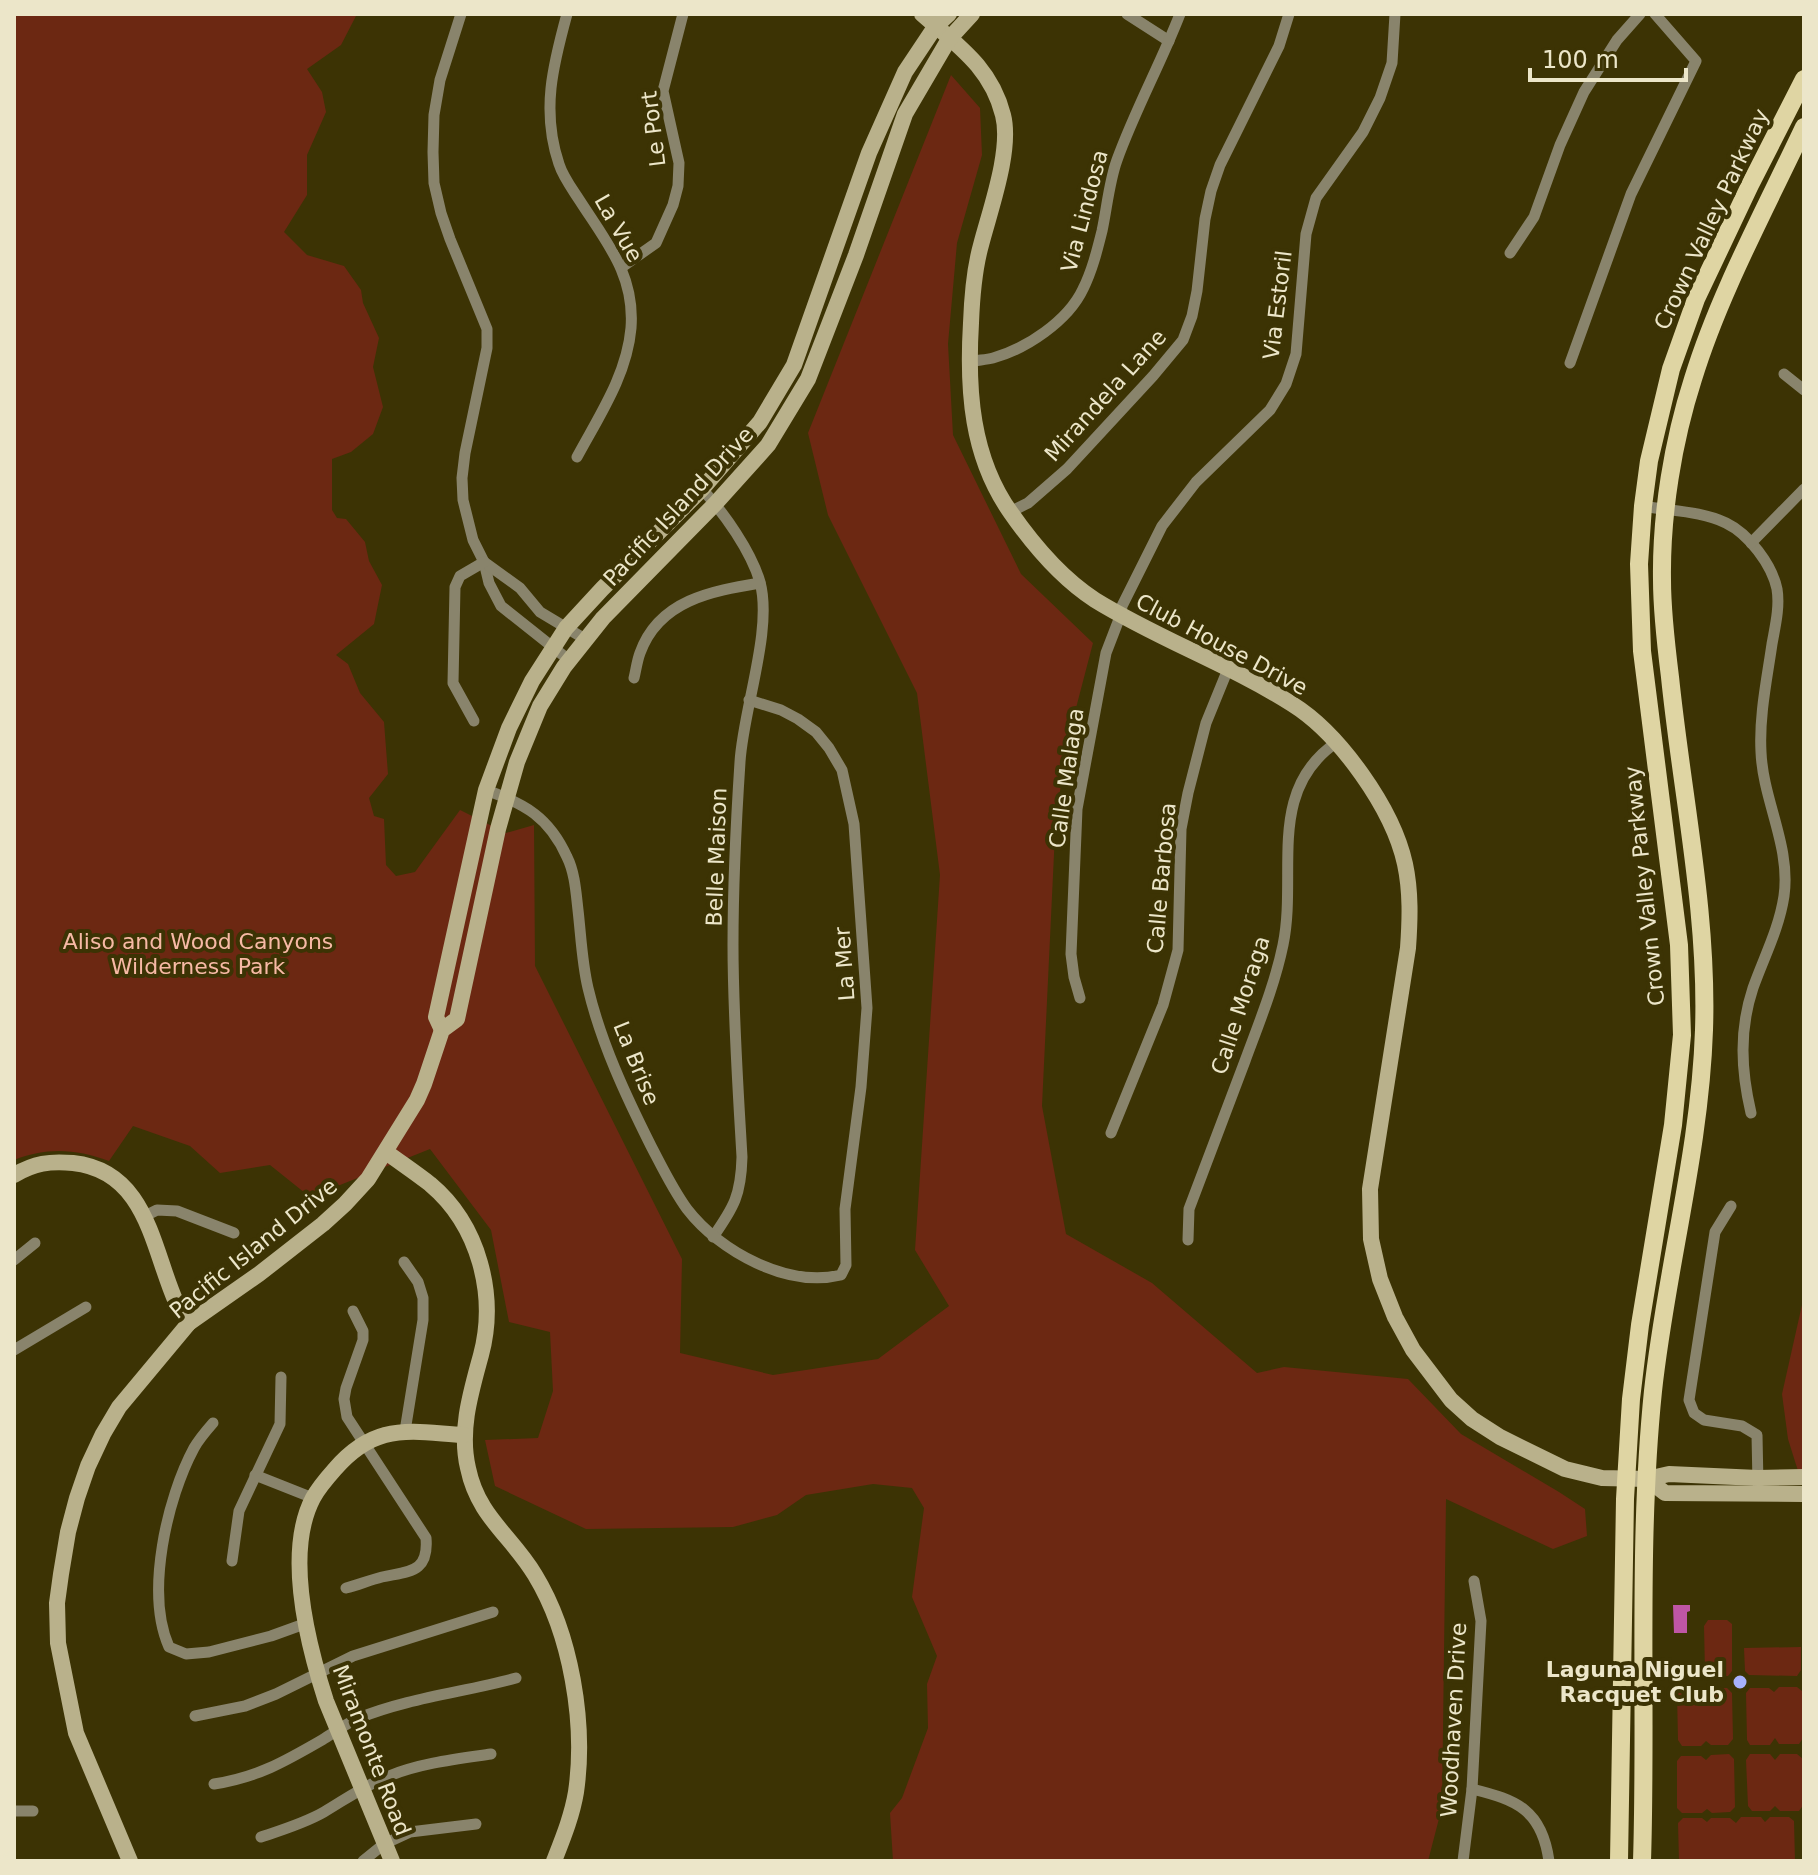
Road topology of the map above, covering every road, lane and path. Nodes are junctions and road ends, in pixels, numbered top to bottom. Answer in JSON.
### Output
{"nodes":[{"id":1,"x":461,"y":14,"type":"edge"},
{"id":2,"x":567,"y":14,"type":"edge"},
{"id":3,"x":683,"y":14,"type":"edge"},
{"id":4,"x":922,"y":14,"type":"edge"},
{"id":5,"x":949,"y":14,"type":"edge"},
{"id":6,"x":972,"y":14,"type":"edge"},
{"id":7,"x":1127,"y":14,"type":"edge"},
{"id":8,"x":1180,"y":14,"type":"edge"},
{"id":9,"x":1289,"y":14,"type":"edge"},
{"id":10,"x":1395,"y":14,"type":"edge"},
{"id":11,"x":1640,"y":14,"type":"edge"},
{"id":12,"x":1655,"y":14,"type":"edge"},
{"id":13,"x":935,"y":27,"type":"junction"},
{"id":14,"x":949,"y":39,"type":"junction"},
{"id":15,"x":1169,"y":41,"type":"junction"},
{"id":16,"x":1804,"y":79,"type":"edge"},
{"id":17,"x":1804,"y":127,"type":"edge"},
{"id":18,"x":1510,"y":253,"type":"dead end"},
{"id":19,"x":622,"y":267,"type":"junction"},
{"id":20,"x":969,"y":362,"type":"junction"},
{"id":21,"x":1570,"y":363,"type":"dead end"},
{"id":22,"x":1784,"y":374,"type":"dead end"},
{"id":23,"x":1804,"y":390,"type":"edge"},
{"id":24,"x":577,"y":457,"type":"dead end"},
{"id":25,"x":702,"y":489,"type":"junction"},
{"id":26,"x":1804,"y":489,"type":"edge"},
{"id":27,"x":715,"y":504,"type":"junction"},
{"id":28,"x":1643,"y":506,"type":"junction"},
{"id":29,"x":1666,"y":510,"type":"junction"},
{"id":30,"x":1010,"y":512,"type":"junction"},
{"id":31,"x":1751,"y":543,"type":"junction"},
{"id":32,"x":484,"y":562,"type":"junction"},
{"id":33,"x":760,"y":583,"type":"junction"},
{"id":34,"x":1121,"y":614,"type":"junction"},
{"id":35,"x":566,"y":628,"type":"junction"},
{"id":36,"x":585,"y":639,"type":"junction"},
{"id":37,"x":554,"y":647,"type":"junction"},
{"id":38,"x":569,"y":660,"type":"junction"},
{"id":39,"x":1228,"y":669,"type":"junction"},
{"id":40,"x":634,"y":678,"type":"dead end"},
{"id":41,"x":749,"y":700,"type":"junction"},
{"id":42,"x":474,"y":721,"type":"dead end"},
{"id":43,"x":1337,"y":742,"type":"junction"},
{"id":44,"x":486,"y":790,"type":"junction"},
{"id":45,"x":507,"y":798,"type":"junction"},
{"id":46,"x":1080,"y":998,"type":"dead end"},
{"id":47,"x":442,"y":1030,"type":"junction"},
{"id":48,"x":1751,"y":1113,"type":"dead end"},
{"id":49,"x":1111,"y":1133,"type":"dead end"},
{"id":50,"x":386,"y":1152,"type":"junction"},
{"id":51,"x":14,"y":1175,"type":"edge"},
{"id":52,"x":1731,"y":1206,"type":"dead end"},
{"id":53,"x":145,"y":1216,"type":"junction"},
{"id":54,"x":234,"y":1233,"type":"dead end"},
{"id":55,"x":713,"y":1237,"type":"junction"},
{"id":56,"x":1188,"y":1240,"type":"dead end"},
{"id":57,"x":35,"y":1243,"type":"dead end"},
{"id":58,"x":14,"y":1260,"type":"edge"},
{"id":59,"x":404,"y":1262,"type":"dead end"},
{"id":60,"x":841,"y":1275,"type":"joint"},
{"id":61,"x":86,"y":1307,"type":"dead end"},
{"id":62,"x":353,"y":1311,"type":"dead end"},
{"id":63,"x":189,"y":1323,"type":"junction"},
{"id":64,"x":14,"y":1350,"type":"edge"},
{"id":65,"x":281,"y":1377,"type":"dead end"},
{"id":66,"x":213,"y":1423,"type":"dead end"},
{"id":67,"x":405,"y":1431,"type":"junction"},
{"id":68,"x":464,"y":1435,"type":"junction"},
{"id":69,"x":365,"y":1443,"type":"junction"},
{"id":70,"x":255,"y":1475,"type":"junction"},
{"id":71,"x":1804,"y":1477,"type":"edge"},
{"id":72,"x":1626,"y":1479,"type":"junction"},
{"id":73,"x":1647,"y":1479,"type":"junction"},
{"id":74,"x":1758,"y":1486,"type":"junction"},
{"id":75,"x":1804,"y":1494,"type":"edge"},
{"id":76,"x":313,"y":1498,"type":"junction"},
{"id":77,"x":232,"y":1561,"type":"dead end"},
{"id":78,"x":1474,"y":1581,"type":"dead end"},
{"id":79,"x":346,"y":1588,"type":"dead end"},
{"id":80,"x":493,"y":1612,"type":"dead end"},
{"id":81,"x":307,"y":1623,"type":"junction"},
{"id":82,"x":318,"y":1674,"type":"junction"},
{"id":83,"x":516,"y":1678,"type":"dead end"},
{"id":84,"x":195,"y":1716,"type":"dead end"},
{"id":85,"x":337,"y":1728,"type":"junction"},
{"id":86,"x":491,"y":1754,"type":"dead end"},
{"id":87,"x":214,"y":1784,"type":"dead end"},
{"id":88,"x":361,"y":1788,"type":"junction"},
{"id":89,"x":1472,"y":1789,"type":"junction"},
{"id":90,"x":14,"y":1811,"type":"edge"},
{"id":91,"x":33,"y":1811,"type":"dead end"},
{"id":92,"x":476,"y":1824,"type":"dead end"},
{"id":93,"x":261,"y":1837,"type":"dead end"},
{"id":94,"x":384,"y":1844,"type":"junction"},
{"id":95,"x":130,"y":1861,"type":"edge"},
{"id":96,"x":363,"y":1861,"type":"edge"},
{"id":97,"x":392,"y":1861,"type":"edge"},
{"id":98,"x":554,"y":1861,"type":"edge"},
{"id":99,"x":1463,"y":1861,"type":"edge"},
{"id":100,"x":1549,"y":1861,"type":"edge"},
{"id":101,"x":1619,"y":1861,"type":"edge"},
{"id":102,"x":1642,"y":1861,"type":"edge"}],
"edges":[{"from":1,"to":32,"type":"street"},
{"from":2,"to":19,"type":"street","name":"La Vue"},
{"from":3,"to":19,"type":"street","name":"Le Port"},
{"from":4,"to":13,"type":"street","name":"Club House Drive"},
{"from":5,"to":13,"type":"street","name":"Pacific Island Drive"},
{"from":6,"to":14,"type":"street","name":"Pacific Island Drive"},
{"from":7,"to":15,"type":"street"},
{"from":8,"to":15,"type":"street","name":"Via Lindosa"},
{"from":9,"to":30,"type":"street","name":"Mirandela Lane"},
{"from":10,"to":34,"type":"street","name":"Via Estoril"},
{"from":11,"to":18,"type":"street"},
{"from":12,"to":21,"type":"street"},
{"from":13,"to":14,"type":"street","name":"Club House Drive"},
{"from":13,"to":25,"type":"street","name":"Pacific Island Drive"},
{"from":14,"to":20,"type":"street","name":"Club House Drive"},
{"from":14,"to":27,"type":"street","name":"Pacific Island Drive"},
{"from":15,"to":20,"type":"street","name":"Via Lindosa"},
{"from":16,"to":28,"type":"main road","name":"Crown Valley Parkway"},
{"from":17,"to":29,"type":"main road","name":"Crown Valley Parkway"},
{"from":19,"to":24,"type":"street","name":"La Vue"},
{"from":20,"to":30,"type":"street","name":"Club House Drive"},
{"from":22,"to":23,"type":"street"},
{"from":25,"to":27,"type":"street","name":"Belle Maison"},
{"from":25,"to":35,"type":"street","name":"Pacific Island Drive"},
{"from":26,"to":31,"type":"street"},
{"from":27,"to":33,"type":"street","name":"Belle Maison"},
{"from":27,"to":36,"type":"street","name":"Pacific Island Drive"},
{"from":28,"to":29,"type":"street"},
{"from":28,"to":72,"type":"main road","name":"Crown Valley Parkway"},
{"from":29,"to":31,"type":"street"},
{"from":29,"to":73,"type":"main road","name":"Crown Valley Parkway"},
{"from":30,"to":34,"type":"street","name":"Club House Drive"},
{"from":31,"to":48,"type":"street"},
{"from":32,"to":35,"type":"street"},
{"from":32,"to":37,"type":"street"},
{"from":32,"to":42,"type":"street"},
{"from":33,"to":40,"type":"street"},
{"from":33,"to":41,"type":"street","name":"Belle Maison"},
{"from":34,"to":39,"type":"street","name":"Club House Drive"},
{"from":34,"to":46,"type":"street","name":"Calle Malaga"},
{"from":35,"to":36,"type":"street"},
{"from":35,"to":37,"type":"street","name":"Pacific Island Drive"},
{"from":36,"to":38,"type":"street","name":"Pacific Island Drive"},
{"from":37,"to":38,"type":"street"},
{"from":37,"to":44,"type":"street","name":"Pacific Island Drive"},
{"from":38,"to":45,"type":"street","name":"Pacific Island Drive"},
{"from":39,"to":43,"type":"street","name":"Club House Drive"},
{"from":39,"to":49,"type":"street","name":"Calle Barbosa"},
{"from":41,"to":55,"type":"street","name":"Belle Maison"},
{"from":41,"to":60,"type":"street","name":"La Mer"},
{"from":43,"to":56,"type":"street","name":"Calle Moraga"},
{"from":43,"to":72,"type":"street","name":"Club House Drive"},
{"from":44,"to":45,"type":"street","name":"La Brise"},
{"from":44,"to":47,"type":"street","name":"Pacific Island Drive"},
{"from":45,"to":47,"type":"street","name":"Pacific Island Drive"},
{"from":45,"to":55,"type":"street","name":"La Brise"},
{"from":47,"to":50,"type":"street","name":"Pacific Island Drive"},
{"from":50,"to":63,"type":"street","name":"Pacific Island Drive"},
{"from":50,"to":68,"type":"street"},
{"from":51,"to":53,"type":"street"},
{"from":52,"to":74,"type":"street"},
{"from":53,"to":54,"type":"street"},
{"from":53,"to":63,"type":"street"},
{"from":55,"to":60,"type":"street","name":"La Brise"},
{"from":57,"to":58,"type":"street"},
{"from":59,"to":67,"type":"street"},
{"from":61,"to":64,"type":"street"},
{"from":62,"to":69,"type":"street"},
{"from":63,"to":95,"type":"street","name":"Pacific Island Drive"},
{"from":65,"to":70,"type":"street"},
{"from":66,"to":81,"type":"street"},
{"from":67,"to":68,"type":"street","name":"Miramonte Road"},
{"from":67,"to":69,"type":"street","name":"Miramonte Road"},
{"from":68,"to":98,"type":"street"},
{"from":69,"to":76,"type":"street","name":"Miramonte Road"},
{"from":69,"to":79,"type":"street"},
{"from":70,"to":76,"type":"street"},
{"from":70,"to":77,"type":"street"},
{"from":71,"to":74,"type":"street","name":"Club House Drive"},
{"from":72,"to":73,"type":"street","name":"Club House Drive"},
{"from":72,"to":101,"type":"main road","name":"Crown Valley Parkway"},
{"from":73,"to":74,"type":"street","name":"Club House Drive"},
{"from":73,"to":102,"type":"main road","name":"Crown Valley Parkway"},
{"from":74,"to":75,"type":"street","name":"Club House Drive"},
{"from":76,"to":81,"type":"street","name":"Miramonte Road"},
{"from":78,"to":89,"type":"street","name":"Woodhaven Drive"},
{"from":80,"to":82,"type":"street"},
{"from":81,"to":82,"type":"street","name":"Miramonte Road"},
{"from":82,"to":84,"type":"street"},
{"from":82,"to":85,"type":"street","name":"Miramonte Road"},
{"from":83,"to":85,"type":"street"},
{"from":85,"to":87,"type":"street"},
{"from":85,"to":88,"type":"street","name":"Miramonte Road"},
{"from":86,"to":88,"type":"street"},
{"from":88,"to":93,"type":"street"},
{"from":88,"to":94,"type":"street","name":"Miramonte Road"},
{"from":89,"to":99,"type":"street","name":"Woodhaven Drive"},
{"from":89,"to":100,"type":"street"},
{"from":90,"to":91,"type":"street"},
{"from":92,"to":94,"type":"street"},
{"from":94,"to":96,"type":"street"},
{"from":94,"to":97,"type":"street","name":"Miramonte Road"}]}
